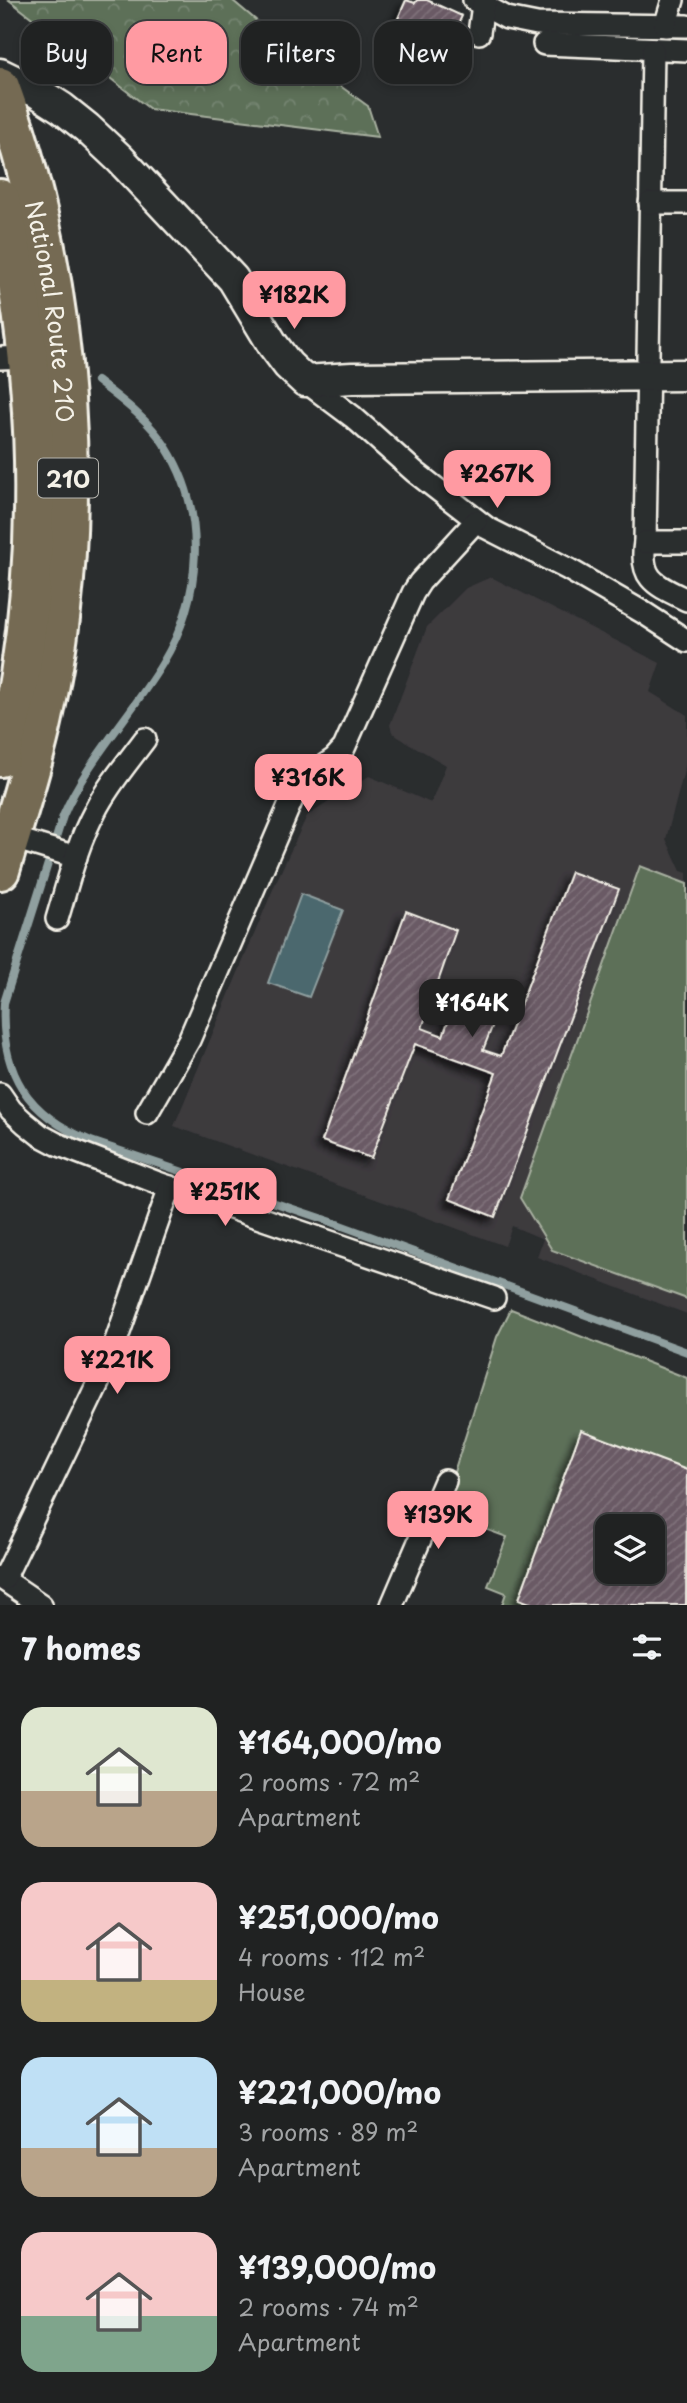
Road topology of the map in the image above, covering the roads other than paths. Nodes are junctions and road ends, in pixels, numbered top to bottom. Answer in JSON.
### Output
{"nodes":[{"id":1,"x":673,"y":0,"type":"edge"},
{"id":2,"x":481,"y":2,"type":"edge"},
{"id":3,"x":665,"y":26,"type":"junction"},
{"id":4,"x":687,"y":26,"type":"edge"},
{"id":5,"x":479,"y":33,"type":"dead end"},
{"id":6,"x":544,"y":44,"type":"dead end"},
{"id":7,"x":653,"y":50,"type":"junction"},
{"id":8,"x":687,"y":50,"type":"edge"},
{"id":9,"x":0,"y":74,"type":"edge"},
{"id":10,"x":0,"y":87,"type":"edge"},
{"id":11,"x":0,"y":199,"type":"edge"},
{"id":12,"x":650,"y":203,"type":"junction"},
{"id":13,"x":687,"y":203,"type":"edge"},
{"id":14,"x":13,"y":357,"type":"edge"},
{"id":15,"x":648,"y":374,"type":"junction"},
{"id":16,"x":687,"y":375,"type":"edge"},
{"id":17,"x":305,"y":381,"type":"junction"},
{"id":18,"x":477,"y":521,"type":"junction"},
{"id":19,"x":645,"y":542,"type":"junction"},
{"id":20,"x":687,"y":542,"type":"edge"},
{"id":21,"x":687,"y":600,"type":"edge"},
{"id":22,"x":687,"y":641,"type":"edge"},
{"id":23,"x":145,"y":739,"type":"dead end"},
{"id":24,"x":0,"y":757,"type":"edge"},
{"id":25,"x":15,"y":850,"type":"edge"},
{"id":26,"x":68,"y":855,"type":"junction"},
{"id":27,"x":57,"y":919,"type":"dead end"},
{"id":28,"x":0,"y":1094,"type":"edge"},
{"id":29,"x":147,"y":1113,"type":"dead end"},
{"id":30,"x":170,"y":1187,"type":"junction"},
{"id":31,"x":494,"y":1298,"type":"dead end"},
{"id":32,"x":445,"y":1481,"type":"dead end"},
{"id":33,"x":2,"y":1578,"type":"edge"},
{"id":34,"x":41,"y":1605,"type":"edge"},
{"id":35,"x":392,"y":1605,"type":"edge"}],
"edges":[{"from":1,"to":3,"type":"street"},
{"from":2,"to":3,"type":"street"},
{"from":2,"to":5,"type":"street"},
{"from":3,"to":4,"type":"street"},
{"from":6,"to":7,"type":"street"},
{"from":7,"to":8,"type":"street"},
{"from":7,"to":12,"type":"street"},
{"from":9,"to":17,"type":"street"},
{"from":10,"to":25,"type":"highway","name":"National Route 210","number":"210"},
{"from":11,"to":14,"type":"highway","name":"National Route 210","number":"210"},
{"from":12,"to":13,"type":"street"},
{"from":12,"to":15,"type":"street"},
{"from":14,"to":24,"type":"highway","name":"National Route 210","number":"210"},
{"from":15,"to":16,"type":"street"},
{"from":15,"to":17,"type":"street"},
{"from":15,"to":19,"type":"street"},
{"from":17,"to":18,"type":"street"},
{"from":18,"to":22,"type":"street"},
{"from":18,"to":29,"type":"street"},
{"from":19,"to":20,"type":"street"},
{"from":19,"to":21,"type":"street"},
{"from":23,"to":26,"type":"street"},
{"from":25,"to":26,"type":"street"},
{"from":26,"to":27,"type":"street"},
{"from":28,"to":30,"type":"street"},
{"from":30,"to":31,"type":"street"},
{"from":30,"to":33,"type":"street"},
{"from":32,"to":35,"type":"street"},
{"from":33,"to":34,"type":"street"}]}
